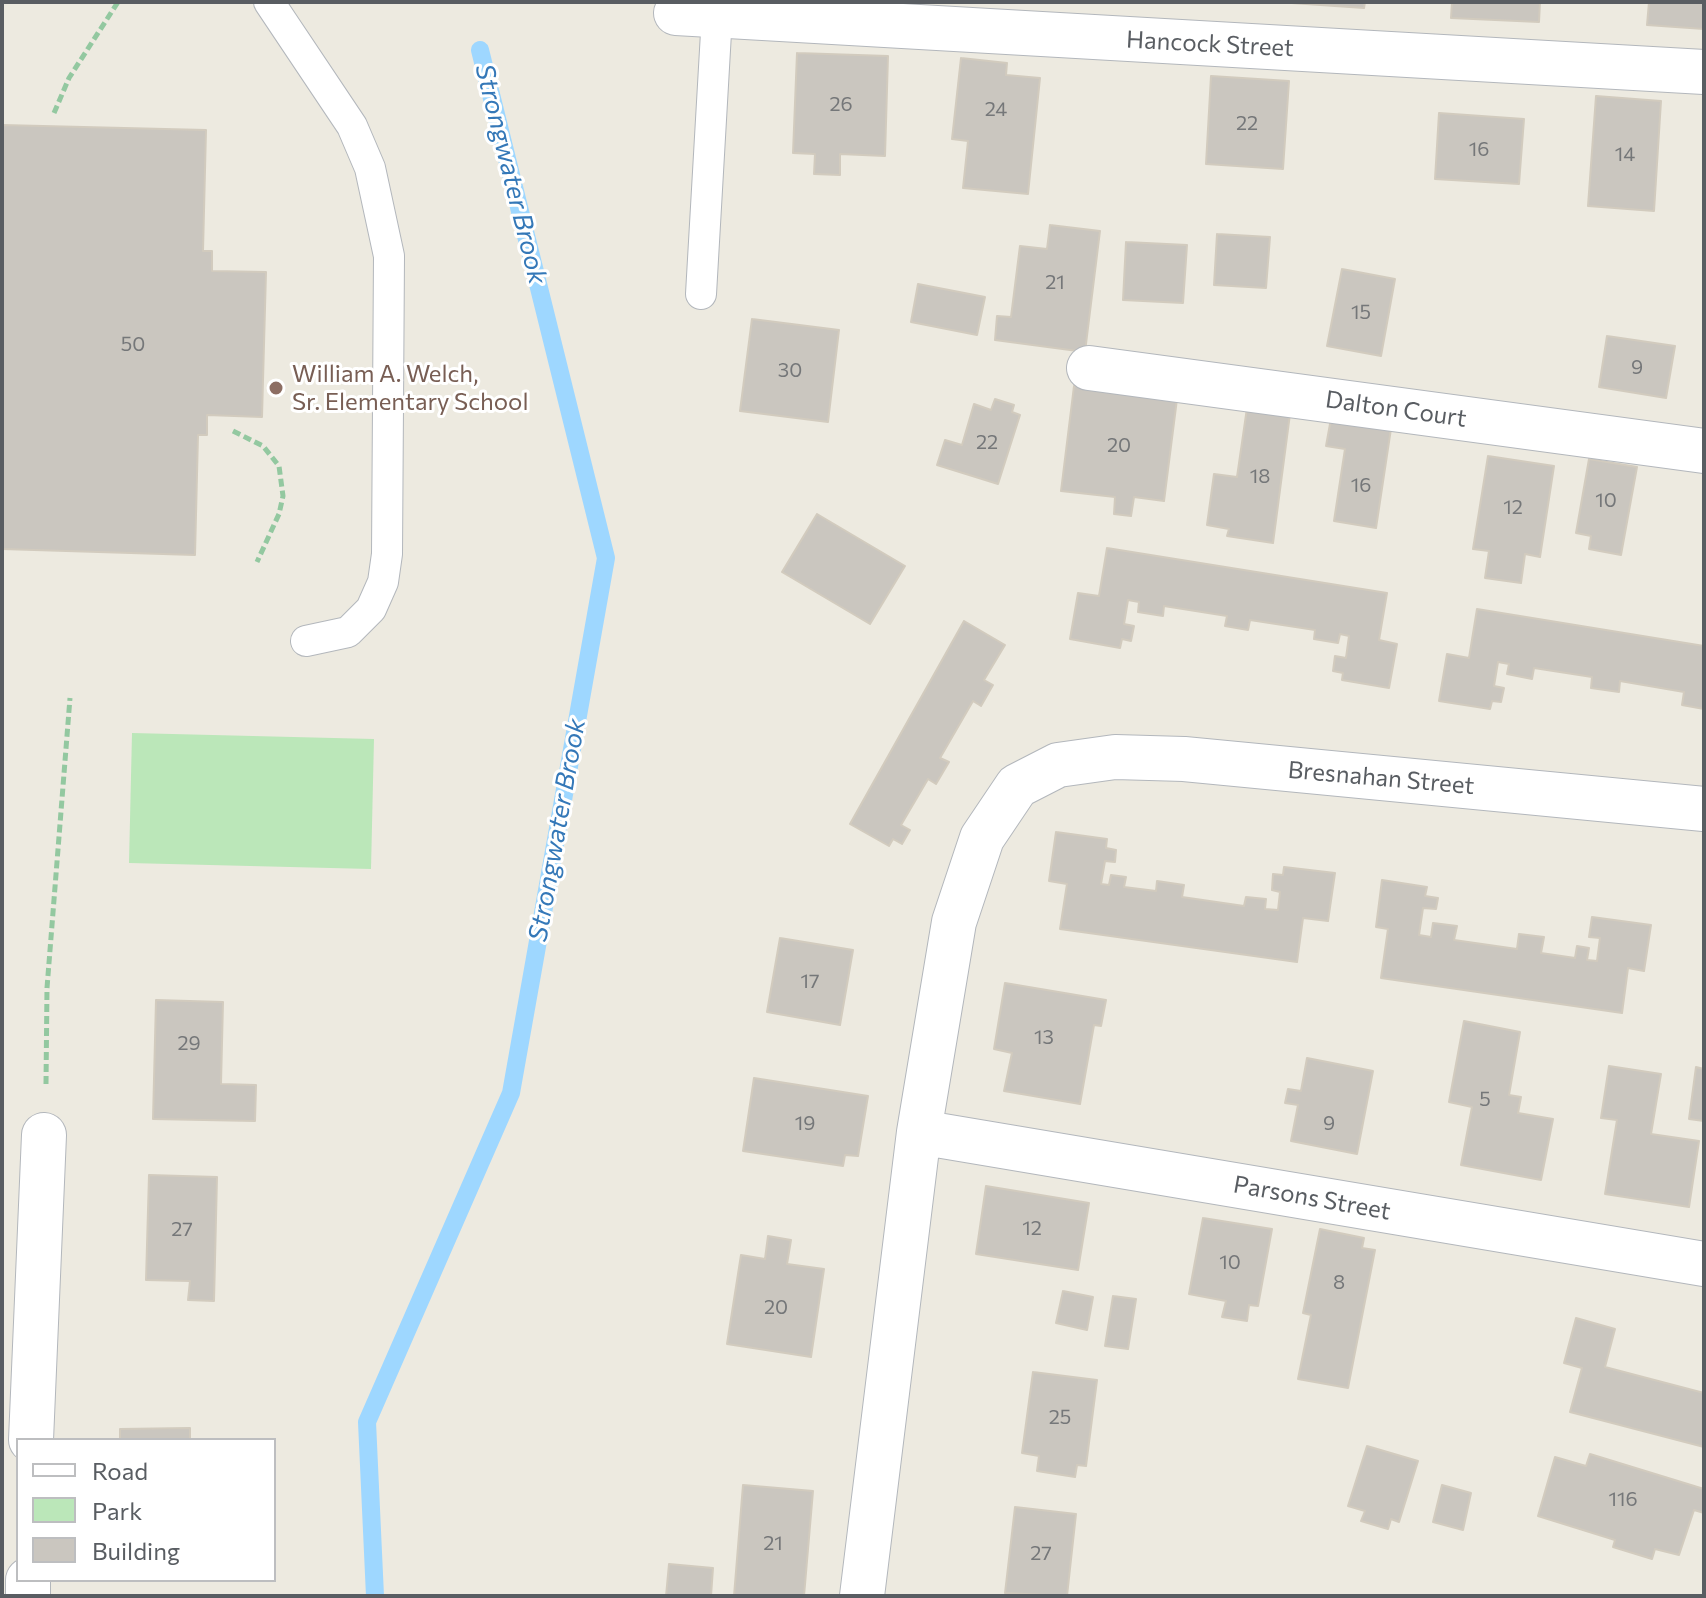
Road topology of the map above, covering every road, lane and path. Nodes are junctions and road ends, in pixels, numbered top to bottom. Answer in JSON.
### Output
{"nodes":[{"id":1,"x":118,"y":2,"type":"edge"},
{"id":2,"x":269,"y":2,"type":"edge"},
{"id":3,"x":703,"y":10,"type":"edge"},
{"id":4,"x":1704,"y":72,"type":"edge"},
{"id":5,"x":54,"y":113,"type":"dead end"},
{"id":6,"x":701,"y":294,"type":"dead end"},
{"id":7,"x":1089,"y":368,"type":"dead end"},
{"id":8,"x":233,"y":431,"type":"dead end"},
{"id":9,"x":1704,"y":451,"type":"edge"},
{"id":10,"x":257,"y":562,"type":"dead end"},
{"id":11,"x":306,"y":641,"type":"dead end"},
{"id":12,"x":70,"y":698,"type":"dead end"},
{"id":13,"x":1704,"y":809,"type":"edge"},
{"id":14,"x":919,"y":1132,"type":"junction"},
{"id":15,"x":44,"y":1135,"type":"joint"},
{"id":16,"x":1704,"y":1264,"type":"edge"},
{"id":17,"x":31,"y":1438,"type":"edge"},
{"id":18,"x":862,"y":1596,"type":"edge"}],
"edges":[{"from":1,"to":5,"type":"path"},
{"from":2,"to":11,"type":"lane"},
{"from":3,"to":4,"type":"street","name":"Hancock Street"},
{"from":3,"to":6,"type":"lane"},
{"from":7,"to":9,"type":"street","name":"Dalton Court"},
{"from":8,"to":10,"type":"path"},
{"from":12,"to":15,"type":"path"},
{"from":13,"to":14,"type":"street","name":"Bresnahan Street"},
{"from":14,"to":16,"type":"street","name":"Parsons Street"},
{"from":14,"to":18,"type":"street"},
{"from":15,"to":17,"type":"street"}]}
